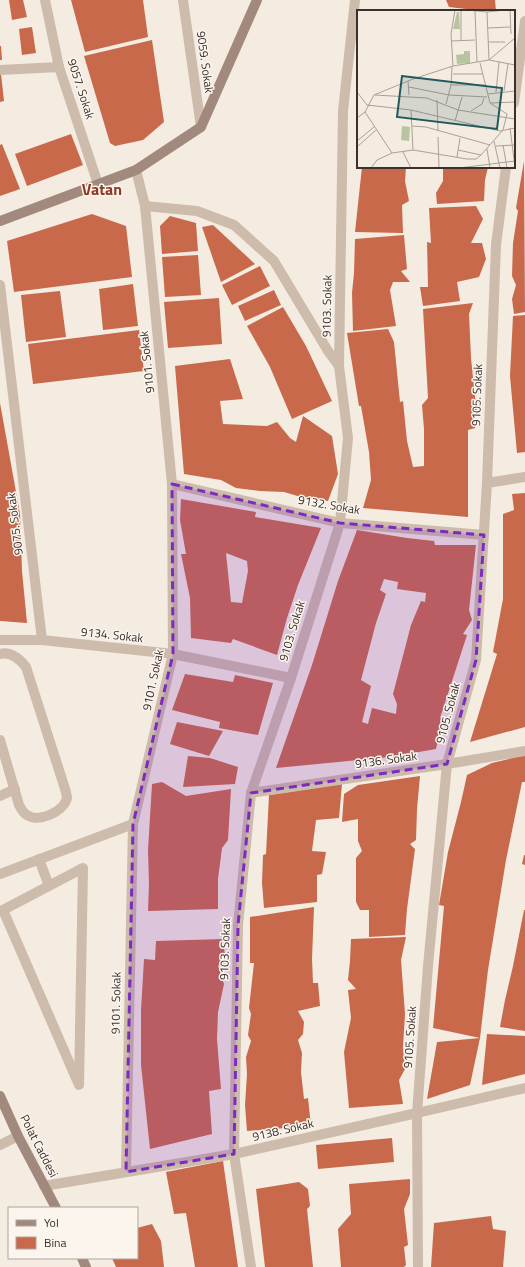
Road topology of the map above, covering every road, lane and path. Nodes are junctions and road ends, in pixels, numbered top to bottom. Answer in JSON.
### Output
{"nodes":[{"id":1,"x":44,"y":0,"type":"edge"},
{"id":2,"x":183,"y":0,"type":"edge"},
{"id":3,"x":257,"y":0,"type":"edge"},
{"id":4,"x":355,"y":0,"type":"edge"},
{"id":5,"x":525,"y":21,"type":"edge"},
{"id":6,"x":59,"y":67,"type":"junction"},
{"id":7,"x":0,"y":70,"type":"edge"},
{"id":8,"x":515,"y":96,"type":"edge"},
{"id":9,"x":201,"y":127,"type":"junction"},
{"id":10,"x":506,"y":168,"type":"edge"},
{"id":11,"x":136,"y":170,"type":"junction"},
{"id":12,"x":98,"y":184,"type":"junction"},
{"id":13,"x":145,"y":206,"type":"junction"},
{"id":14,"x":0,"y":221,"type":"edge"},
{"id":15,"x":0,"y":285,"type":"edge"},
{"id":16,"x":338,"y":366,"type":"junction"},
{"id":17,"x":525,"y":477,"type":"edge"},
{"id":18,"x":487,"y":483,"type":"junction"},
{"id":19,"x":172,"y":484,"type":"junction"},
{"id":20,"x":340,"y":523,"type":"junction"},
{"id":21,"x":484,"y":535,"type":"junction"},
{"id":22,"x":0,"y":640,"type":"edge"},
{"id":23,"x":42,"y":640,"type":"junction"},
{"id":24,"x":0,"y":654,"type":"edge"},
{"id":25,"x":173,"y":654,"type":"junction"},
{"id":26,"x":291,"y":678,"type":"junction"},
{"id":27,"x":0,"y":740,"type":"edge"},
{"id":28,"x":525,"y":751,"type":"edge"},
{"id":29,"x":447,"y":764,"type":"junction"},
{"id":30,"x":15,"y":789,"type":"junction"},
{"id":31,"x":251,"y":793,"type":"junction"},
{"id":32,"x":0,"y":796,"type":"edge"},
{"id":33,"x":133,"y":824,"type":"junction"},
{"id":34,"x":39,"y":859,"type":"junction"},
{"id":35,"x":0,"y":874,"type":"edge"},
{"id":36,"x":49,"y":886,"type":"junction"},
{"id":37,"x":525,"y":1088,"type":"edge"},
{"id":38,"x":0,"y":1096,"type":"edge"},
{"id":39,"x":417,"y":1113,"type":"junction"},
{"id":40,"x":18,"y":1136,"type":"junction"},
{"id":41,"x":0,"y":1145,"type":"edge"},
{"id":42,"x":234,"y":1154,"type":"junction"},
{"id":43,"x":126,"y":1172,"type":"junction"},
{"id":44,"x":44,"y":1186,"type":"junction"},
{"id":45,"x":55,"y":1207,"type":"edge"},
{"id":46,"x":252,"y":1267,"type":"edge"},
{"id":47,"x":418,"y":1267,"type":"edge"}],
"edges":[{"from":1,"to":6,"type":"street","name":"9057. Sokak"},
{"from":2,"to":9,"type":"street","name":"9059. Sokak"},
{"from":3,"to":9,"type":"main road"},
{"from":4,"to":16,"type":"street","name":"9103. Sokak"},
{"from":5,"to":8,"type":"street"},
{"from":6,"to":7,"type":"street"},
{"from":6,"to":12,"type":"street","name":"9057. Sokak"},
{"from":9,"to":11,"type":"main road"},
{"from":10,"to":18,"type":"street","name":"9105. Sokak"},
{"from":11,"to":12,"type":"main road"},
{"from":11,"to":13,"type":"street","name":"9101. Sokak"},
{"from":12,"to":14,"type":"main road"},
{"from":13,"to":16,"type":"street"},
{"from":13,"to":19,"type":"street","name":"9101. Sokak"},
{"from":15,"to":23,"type":"street","name":"9075. Sokak"},
{"from":16,"to":20,"type":"street","name":"9103. Sokak"},
{"from":17,"to":18,"type":"street"},
{"from":18,"to":21,"type":"street","name":"9105. Sokak"},
{"from":19,"to":20,"type":"street","name":"9132. Sokak"},
{"from":19,"to":25,"type":"street","name":"9101. Sokak"},
{"from":20,"to":21,"type":"street","name":"9132. Sokak"},
{"from":20,"to":26,"type":"street","name":"9103. Sokak"},
{"from":21,"to":29,"type":"street","name":"9105. Sokak"},
{"from":22,"to":23,"type":"street","name":"9134. Sokak"},
{"from":23,"to":25,"type":"street","name":"9134. Sokak"},
{"from":24,"to":30,"type":"street"},
{"from":25,"to":26,"type":"street","name":"9134. Sokak"},
{"from":25,"to":33,"type":"street","name":"9101. Sokak"},
{"from":26,"to":31,"type":"street","name":"9103. Sokak"},
{"from":27,"to":30,"type":"street"},
{"from":28,"to":29,"type":"street","name":"9136. Sokak"},
{"from":29,"to":31,"type":"street","name":"9136. Sokak"},
{"from":29,"to":39,"type":"street","name":"9105. Sokak"},
{"from":30,"to":32,"type":"street"},
{"from":31,"to":42,"type":"street","name":"9103. Sokak"},
{"from":33,"to":34,"type":"street"},
{"from":33,"to":43,"type":"street","name":"9101. Sokak"},
{"from":34,"to":35,"type":"street"},
{"from":34,"to":36,"type":"street"},
{"from":36,"to":36,"type":"street"},
{"from":37,"to":39,"type":"street","name":"9138. Sokak"},
{"from":38,"to":40,"type":"main road","name":"Polat Caddesi"},
{"from":39,"to":42,"type":"street","name":"9138. Sokak"},
{"from":39,"to":47,"type":"street","name":"9105. Sokak"},
{"from":40,"to":41,"type":"street"},
{"from":40,"to":44,"type":"main road","name":"Polat Caddesi"},
{"from":42,"to":43,"type":"street","name":"9138. Sokak"},
{"from":42,"to":46,"type":"street","name":"9103. Sokak"},
{"from":43,"to":44,"type":"street","name":"9138. Sokak"},
{"from":44,"to":45,"type":"main road","name":"Polat Caddesi"}]}
